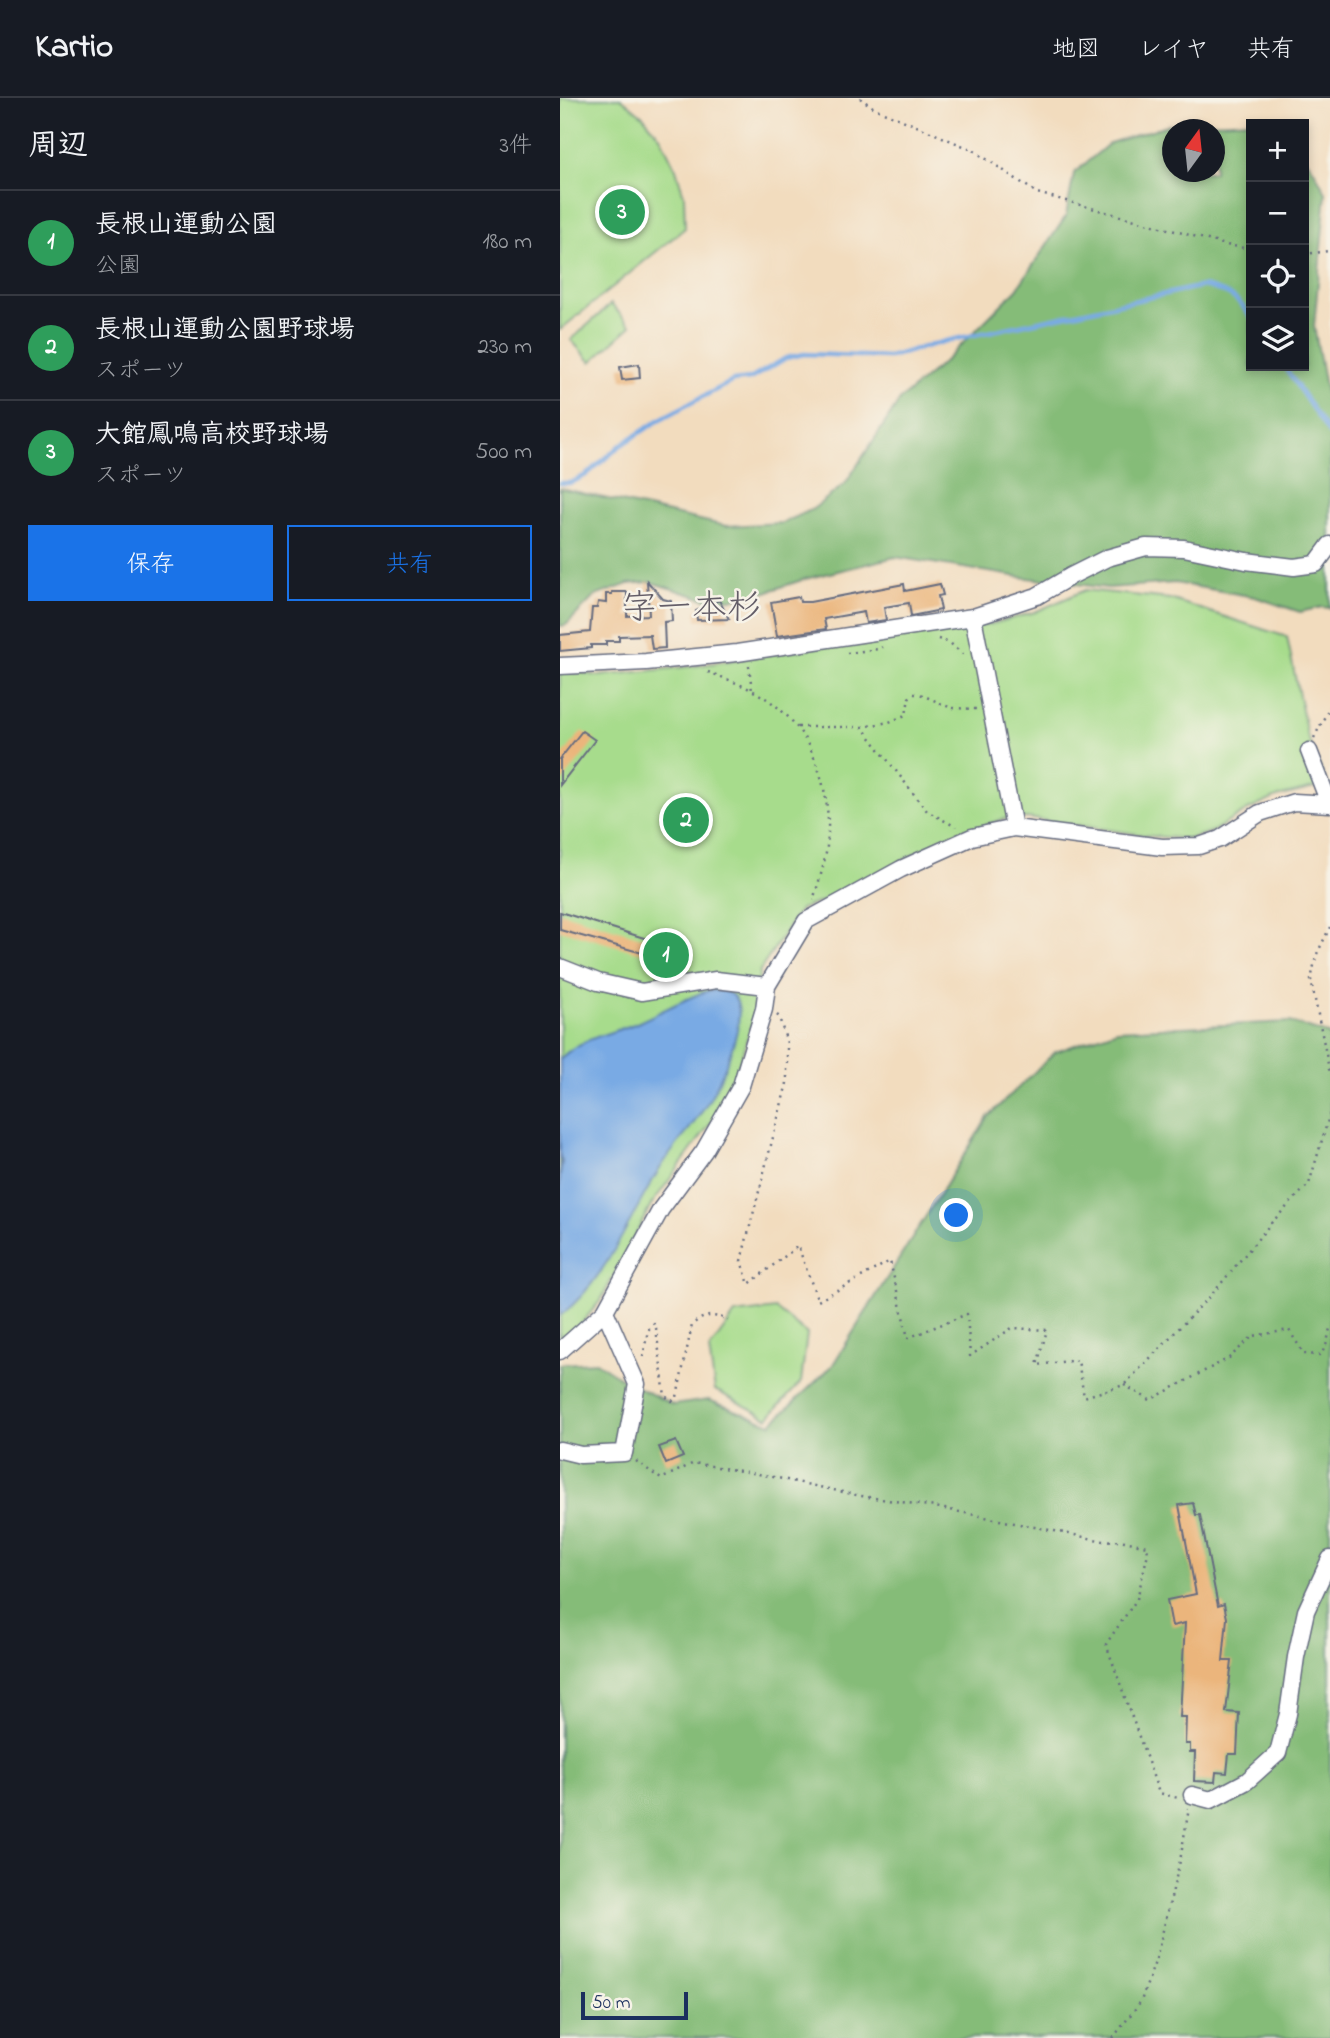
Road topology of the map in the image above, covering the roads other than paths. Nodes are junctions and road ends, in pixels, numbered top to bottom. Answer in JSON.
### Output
{"nodes":[{"id":1,"x":1330,"y":545,"type":"edge"},
{"id":2,"x":973,"y":617,"type":"junction"},
{"id":3,"x":560,"y":666,"type":"edge"},
{"id":4,"x":1309,"y":751,"type":"road end"},
{"id":5,"x":1329,"y":804,"type":"edge"},
{"id":6,"x":1014,"y":828,"type":"junction"},
{"id":7,"x":560,"y":967,"type":"edge"},
{"id":8,"x":767,"y":986,"type":"junction"},
{"id":9,"x":605,"y":1311,"type":"junction"},
{"id":10,"x":560,"y":1351,"type":"edge"},
{"id":11,"x":560,"y":1450,"type":"edge"},
{"id":12,"x":1330,"y":1559,"type":"edge"},
{"id":13,"x":1192,"y":1795,"type":"road end"}],
"edges":[{"from":1,"to":2,"type":"street"},
{"from":2,"to":3,"type":"street"},
{"from":2,"to":6,"type":"street"},
{"from":4,"to":5,"type":"street"},
{"from":5,"to":6,"type":"street"},
{"from":6,"to":8,"type":"street"},
{"from":7,"to":8,"type":"street"},
{"from":8,"to":9,"type":"street"},
{"from":9,"to":10,"type":"street"},
{"from":9,"to":11,"type":"street"},
{"from":12,"to":13,"type":"street"}]}
